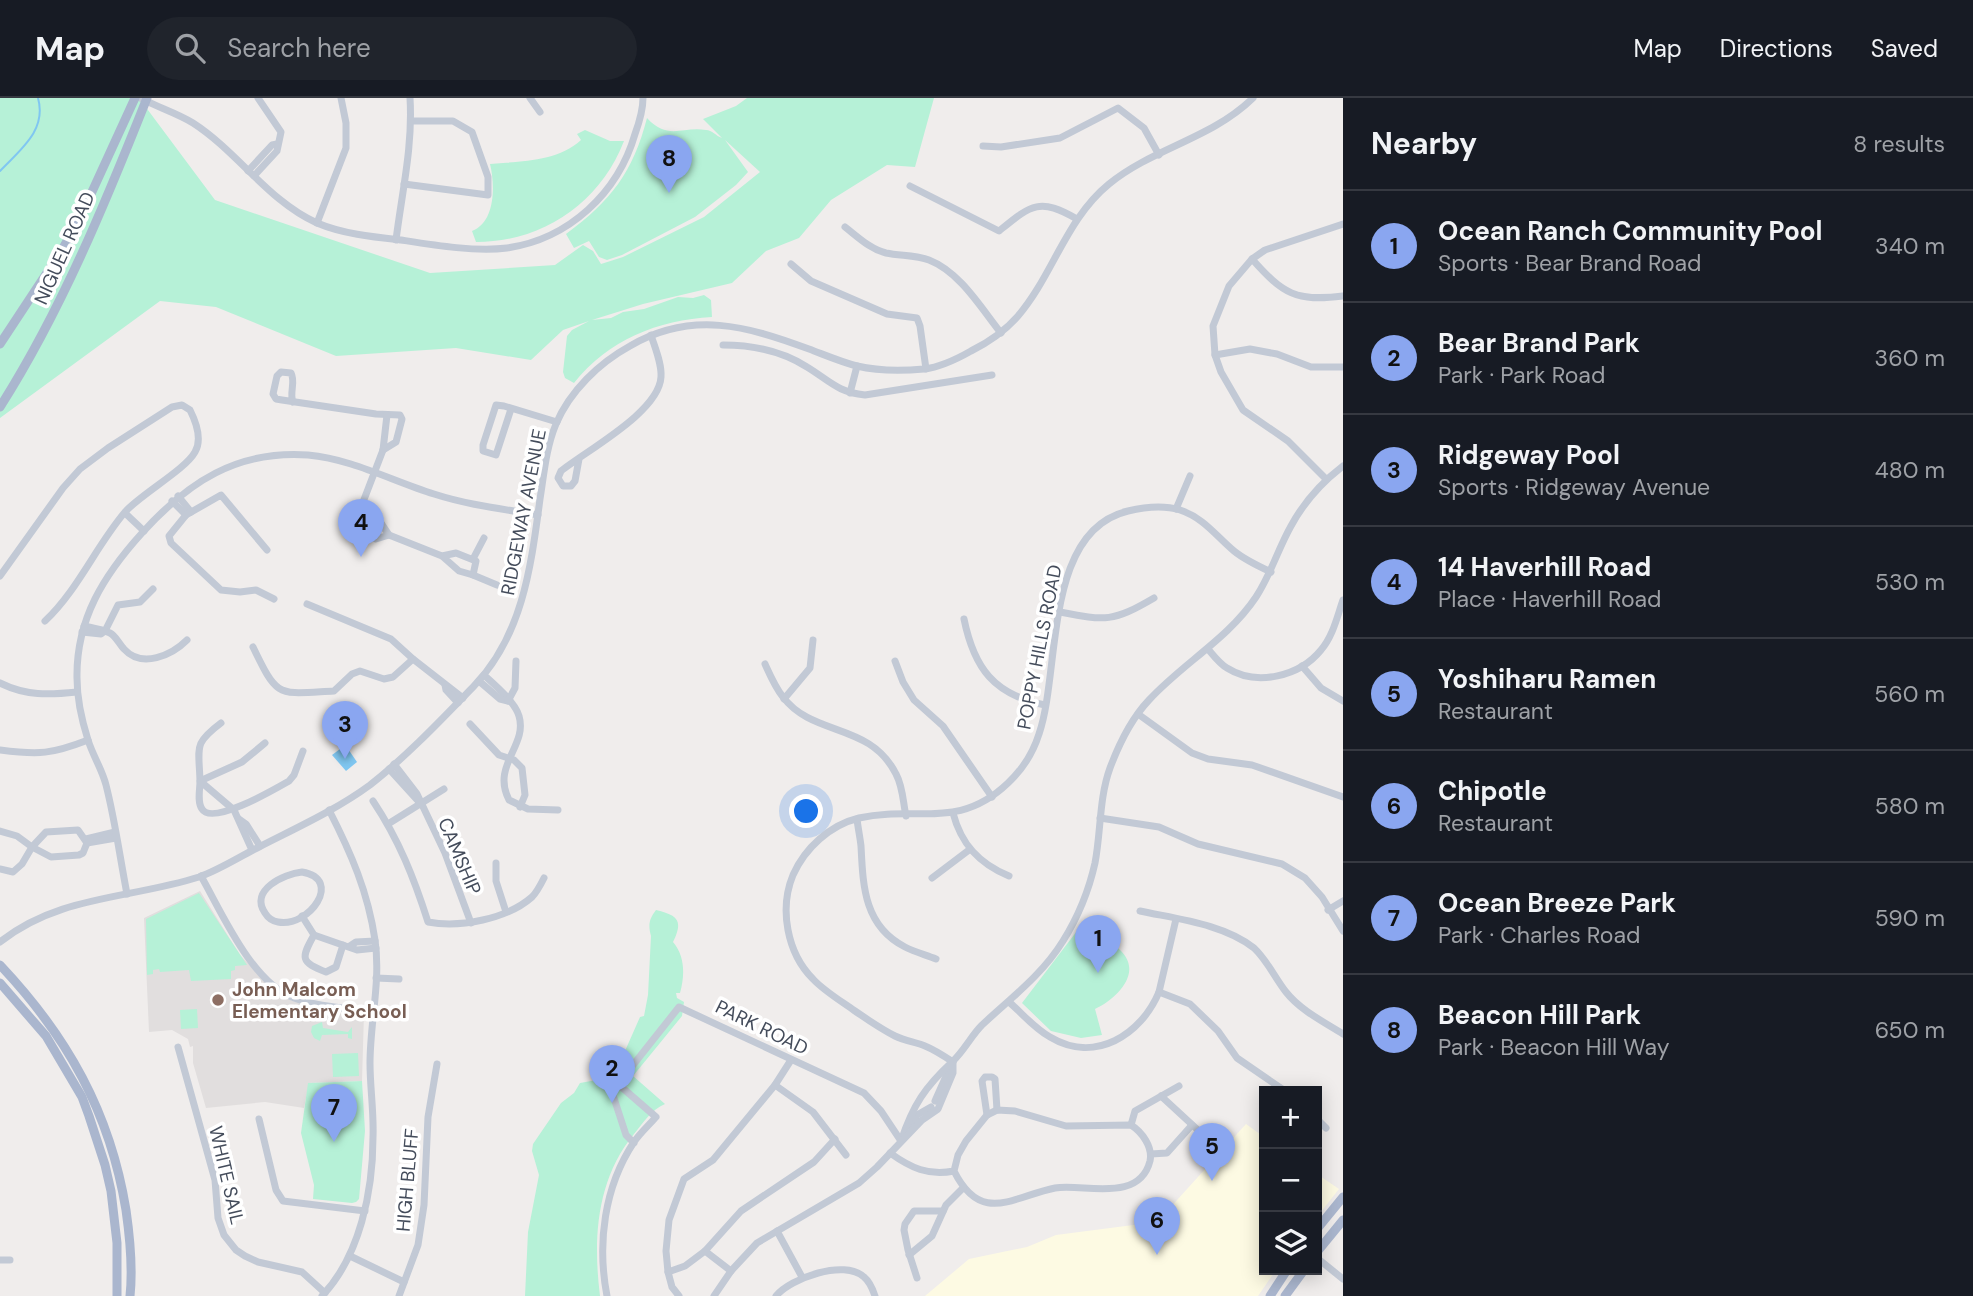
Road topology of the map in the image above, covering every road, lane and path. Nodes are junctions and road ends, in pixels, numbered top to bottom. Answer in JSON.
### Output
{"nodes":[{"id":1,"x":135,"y":98,"type":"edge"},
{"id":2,"x":258,"y":98,"type":"edge"},
{"id":3,"x":341,"y":98,"type":"edge"},
{"id":4,"x":410,"y":98,"type":"edge"},
{"id":5,"x":530,"y":98,"type":"edge"},
{"id":6,"x":643,"y":98,"type":"edge"},
{"id":7,"x":1253,"y":98,"type":"edge"},
{"id":8,"x":144,"y":99,"type":"edge"},
{"id":9,"x":540,"y":112,"type":"dead end"},
{"id":10,"x":411,"y":121,"type":"junction"},
{"id":11,"x":982,"y":146,"type":"dead end"},
{"id":12,"x":1159,"y":155,"type":"junction"},
{"id":13,"x":251,"y":174,"type":"junction"},
{"id":14,"x":404,"y":184,"type":"junction"},
{"id":15,"x":910,"y":186,"type":"dead end"},
{"id":16,"x":1077,"y":219,"type":"junction"},
{"id":17,"x":317,"y":223,"type":"junction"},
{"id":18,"x":1343,"y":225,"type":"edge"},
{"id":19,"x":845,"y":227,"type":"dead end"},
{"id":20,"x":396,"y":240,"type":"junction"},
{"id":21,"x":1252,"y":259,"type":"junction"},
{"id":22,"x":792,"y":264,"type":"dead end"},
{"id":23,"x":1343,"y":296,"type":"edge"},
{"id":24,"x":1001,"y":333,"type":"junction"},
{"id":25,"x":651,"y":335,"type":"junction"},
{"id":26,"x":0,"y":344,"type":"edge"},
{"id":27,"x":723,"y":345,"type":"dead end"},
{"id":28,"x":1215,"y":355,"type":"junction"},
{"id":29,"x":857,"y":366,"type":"junction"},
{"id":30,"x":1343,"y":367,"type":"edge"},
{"id":31,"x":926,"y":369,"type":"junction"},
{"id":32,"x":992,"y":376,"type":"dead end"},
{"id":33,"x":850,"y":393,"type":"junction"},
{"id":34,"x":293,"y":402,"type":"dead end"},
{"id":35,"x":0,"y":407,"type":"edge"},
{"id":36,"x":511,"y":409,"type":"junction"},
{"id":37,"x":387,"y":415,"type":"junction"},
{"id":38,"x":557,"y":422,"type":"junction"},
{"id":39,"x":383,"y":450,"type":"junction"},
{"id":40,"x":579,"y":459,"type":"dead end"},
{"id":41,"x":1343,"y":466,"type":"edge"},
{"id":42,"x":376,"y":473,"type":"junction"},
{"id":43,"x":1190,"y":476,"type":"dead end"},
{"id":44,"x":1326,"y":479,"type":"junction"},
{"id":45,"x":175,"y":498,"type":"junction"},
{"id":46,"x":1176,"y":509,"type":"junction"},
{"id":47,"x":360,"y":510,"type":"junction"},
{"id":48,"x":124,"y":513,"type":"junction"},
{"id":49,"x":189,"y":514,"type":"junction"},
{"id":50,"x":538,"y":515,"type":"junction"},
{"id":51,"x":144,"y":531,"type":"junction"},
{"id":52,"x":388,"y":535,"type":"junction"},
{"id":53,"x":484,"y":538,"type":"dead end"},
{"id":54,"x":267,"y":550,"type":"dead end"},
{"id":55,"x":442,"y":556,"type":"junction"},
{"id":56,"x":473,"y":559,"type":"junction"},
{"id":57,"x":1271,"y":572,"type":"junction"},
{"id":58,"x":0,"y":576,"type":"edge"},
{"id":59,"x":473,"y":576,"type":"junction"},
{"id":60,"x":497,"y":585,"type":"dead end"},
{"id":61,"x":153,"y":589,"type":"dead end"},
{"id":62,"x":1154,"y":598,"type":"dead end"},
{"id":63,"x":274,"y":599,"type":"dead end"},
{"id":64,"x":1343,"y":600,"type":"edge"},
{"id":65,"x":307,"y":604,"type":"dead end"},
{"id":66,"x":1060,"y":612,"type":"junction"},
{"id":67,"x":964,"y":619,"type":"dead end"},
{"id":68,"x":45,"y":621,"type":"dead end"},
{"id":69,"x":83,"y":629,"type":"junction"},
{"id":70,"x":105,"y":631,"type":"junction"},
{"id":71,"x":187,"y":640,"type":"dead end"},
{"id":72,"x":813,"y":640,"type":"dead end"},
{"id":73,"x":253,"y":647,"type":"dead end"},
{"id":74,"x":1208,"y":649,"type":"junction"},
{"id":75,"x":413,"y":659,"type":"junction"},
{"id":76,"x":516,"y":661,"type":"dead end"},
{"id":77,"x":895,"y":661,"type":"dead end"},
{"id":78,"x":765,"y":664,"type":"dead end"},
{"id":79,"x":1302,"y":666,"type":"junction"},
{"id":80,"x":482,"y":678,"type":"junction"},
{"id":81,"x":0,"y":683,"type":"edge"},
{"id":82,"x":77,"y":692,"type":"junction"},
{"id":83,"x":784,"y":699,"type":"junction"},
{"id":84,"x":460,"y":700,"type":"junction"},
{"id":85,"x":508,"y":701,"type":"junction"},
{"id":86,"x":1343,"y":701,"type":"edge"},
{"id":87,"x":1045,"y":705,"type":"junction"},
{"id":88,"x":1138,"y":714,"type":"junction"},
{"id":89,"x":221,"y":723,"type":"dead end"},
{"id":90,"x":470,"y":724,"type":"dead end"},
{"id":91,"x":89,"y":740,"type":"junction"},
{"id":92,"x":265,"y":743,"type":"dead end"},
{"id":93,"x":0,"y":750,"type":"edge"},
{"id":94,"x":303,"y":751,"type":"dead end"},
{"id":95,"x":509,"y":759,"type":"junction"},
{"id":96,"x":391,"y":767,"type":"junction"},
{"id":97,"x":200,"y":781,"type":"junction"},
{"id":98,"x":444,"y":789,"type":"dead end"},
{"id":99,"x":992,"y":797,"type":"junction"},
{"id":100,"x":1343,"y":797,"type":"edge"},
{"id":101,"x":373,"y":801,"type":"dead end"},
{"id":102,"x":420,"y":803,"type":"junction"},
{"id":103,"x":520,"y":807,"type":"junction"},
{"id":104,"x":233,"y":810,"type":"junction"},
{"id":105,"x":330,"y":810,"type":"junction"},
{"id":106,"x":558,"y":810,"type":"dead end"},
{"id":107,"x":953,"y":813,"type":"junction"},
{"id":108,"x":906,"y":816,"type":"junction"},
{"id":109,"x":1100,"y":818,"type":"junction"},
{"id":110,"x":239,"y":819,"type":"junction"},
{"id":111,"x":857,"y":819,"type":"junction"},
{"id":112,"x":388,"y":824,"type":"junction"},
{"id":113,"x":0,"y":831,"type":"edge"},
{"id":114,"x":116,"y":835,"type":"junction"},
{"id":115,"x":87,"y":841,"type":"junction"},
{"id":116,"x":32,"y":846,"type":"junction"},
{"id":117,"x":260,"y":846,"type":"junction"},
{"id":118,"x":252,"y":850,"type":"junction"},
{"id":119,"x":969,"y":850,"type":"junction"},
{"id":120,"x":496,"y":863,"type":"dead end"},
{"id":121,"x":0,"y":870,"type":"edge"},
{"id":122,"x":201,"y":876,"type":"junction"},
{"id":123,"x":1009,"y":876,"type":"dead end"},
{"id":124,"x":544,"y":878,"type":"dead end"},
{"id":125,"x":932,"y":878,"type":"dead end"},
{"id":126,"x":127,"y":894,"type":"junction"},
{"id":127,"x":1343,"y":901,"type":"edge"},
{"id":128,"x":1328,"y":909,"type":"junction"},
{"id":129,"x":1140,"y":911,"type":"dead end"},
{"id":130,"x":506,"y":912,"type":"junction"},
{"id":131,"x":302,"y":916,"type":"junction"},
{"id":132,"x":1176,"y":919,"type":"junction"},
{"id":133,"x":471,"y":923,"type":"junction"},
{"id":134,"x":1343,"y":931,"type":"edge"},
{"id":135,"x":314,"y":935,"type":"junction"},
{"id":136,"x":0,"y":942,"type":"edge"},
{"id":137,"x":375,"y":944,"type":"junction"},
{"id":138,"x":346,"y":946,"type":"junction"},
{"id":139,"x":936,"y":959,"type":"dead end"},
{"id":140,"x":0,"y":965,"type":"edge"},
{"id":141,"x":376,"y":980,"type":"junction"},
{"id":142,"x":398,"y":980,"type":"dead end"},
{"id":143,"x":0,"y":983,"type":"edge"},
{"id":144,"x":1159,"y":992,"type":"junction"},
{"id":145,"x":1009,"y":1002,"type":"junction"},
{"id":146,"x":370,"y":1011,"type":"junction"},
{"id":147,"x":1343,"y":1034,"type":"edge"},
{"id":148,"x":178,"y":1047,"type":"dead end"},
{"id":149,"x":791,"y":1060,"type":"junction"},
{"id":150,"x":953,"y":1062,"type":"junction"},
{"id":151,"x":437,"y":1064,"type":"dead end"},
{"id":152,"x":618,"y":1084,"type":"junction"},
{"id":153,"x":775,"y":1085,"type":"junction"},
{"id":154,"x":1179,"y":1086,"type":"dead end"},
{"id":155,"x":1277,"y":1086,"type":"edge"},
{"id":156,"x":925,"y":1090,"type":"junction"},
{"id":157,"x":1161,"y":1096,"type":"junction"},
{"id":158,"x":937,"y":1101,"type":"junction"},
{"id":159,"x":997,"y":1110,"type":"junction"},
{"id":160,"x":987,"y":1115,"type":"junction"},
{"id":161,"x":259,"y":1119,"type":"dead end"},
{"id":162,"x":1322,"y":1124,"type":"edge"},
{"id":163,"x":1131,"y":1125,"type":"junction"},
{"id":164,"x":1192,"y":1125,"type":"junction"},
{"id":165,"x":1326,"y":1128,"type":"dead end"},
{"id":166,"x":910,"y":1130,"type":"junction"},
{"id":167,"x":835,"y":1139,"type":"junction"},
{"id":168,"x":901,"y":1141,"type":"junction"},
{"id":169,"x":634,"y":1143,"type":"junction"},
{"id":170,"x":1212,"y":1143,"type":"dead end"},
{"id":171,"x":890,"y":1153,"type":"junction"},
{"id":172,"x":1151,"y":1154,"type":"junction"},
{"id":173,"x":846,"y":1155,"type":"dead end"},
{"id":174,"x":954,"y":1171,"type":"junction"},
{"id":175,"x":963,"y":1188,"type":"junction"},
{"id":176,"x":1343,"y":1198,"type":"edge"},
{"id":177,"x":943,"y":1211,"type":"junction"},
{"id":178,"x":365,"y":1212,"type":"junction"},
{"id":179,"x":1343,"y":1220,"type":"edge"},
{"id":180,"x":1322,"y":1223,"type":"edge"},
{"id":181,"x":777,"y":1231,"type":"junction"},
{"id":182,"x":1322,"y":1246,"type":"edge"},
{"id":183,"x":705,"y":1251,"type":"junction"},
{"id":184,"x":909,"y":1255,"type":"junction"},
{"id":185,"x":350,"y":1256,"type":"junction"},
{"id":186,"x":0,"y":1260,"type":"edge"},
{"id":187,"x":10,"y":1260,"type":"dead end"},
{"id":188,"x":1322,"y":1262,"type":"edge"},
{"id":189,"x":731,"y":1271,"type":"junction"},
{"id":190,"x":668,"y":1272,"type":"junction"},
{"id":191,"x":1284,"y":1275,"type":"edge"},
{"id":192,"x":1300,"y":1275,"type":"edge"},
{"id":193,"x":802,"y":1277,"type":"junction"},
{"id":194,"x":917,"y":1278,"type":"dead end"},
{"id":195,"x":1343,"y":1279,"type":"edge"},
{"id":196,"x":404,"y":1282,"type":"junction"},
{"id":197,"x":323,"y":1294,"type":"edge"},
{"id":198,"x":117,"y":1296,"type":"edge"},
{"id":199,"x":130,"y":1296,"type":"edge"},
{"id":200,"x":398,"y":1296,"type":"edge"},
{"id":201,"x":607,"y":1296,"type":"edge"},
{"id":202,"x":679,"y":1296,"type":"edge"},
{"id":203,"x":714,"y":1296,"type":"edge"},
{"id":204,"x":776,"y":1296,"type":"edge"},
{"id":205,"x":875,"y":1296,"type":"edge"},
{"id":206,"x":1270,"y":1296,"type":"edge"},
{"id":207,"x":1285,"y":1296,"type":"edge"}],
"edges":[{"from":1,"to":26,"type":"main road","name":"NIGUEL ROAD"},
{"from":2,"to":13,"type":"street"},
{"from":3,"to":17,"type":"street"},
{"from":4,"to":10,"type":"street"},
{"from":5,"to":9,"type":"street"},
{"from":6,"to":20,"type":"street"},
{"from":7,"to":12,"type":"street","name":"RIDGEWAY AVENUE"},
{"from":8,"to":13,"type":"street"},
{"from":8,"to":35,"type":"main road","name":"NIGUEL ROAD"},
{"from":10,"to":14,"type":"street"},
{"from":10,"to":14,"type":"street"},
{"from":11,"to":12,"type":"street"},
{"from":12,"to":16,"type":"street","name":"RIDGEWAY AVENUE"},
{"from":13,"to":17,"type":"street"},
{"from":14,"to":20,"type":"street"},
{"from":15,"to":16,"type":"street"},
{"from":16,"to":24,"type":"street","name":"RIDGEWAY AVENUE"},
{"from":17,"to":20,"type":"street"},
{"from":18,"to":21,"type":"street"},
{"from":19,"to":24,"type":"street"},
{"from":21,"to":23,"type":"street"},
{"from":21,"to":28,"type":"street"},
{"from":22,"to":31,"type":"street"},
{"from":24,"to":31,"type":"street","name":"RIDGEWAY AVENUE"},
{"from":25,"to":29,"type":"street","name":"RIDGEWAY AVENUE"},
{"from":25,"to":38,"type":"street","name":"RIDGEWAY AVENUE"},
{"from":25,"to":40,"type":"street"},
{"from":27,"to":33,"type":"street"},
{"from":28,"to":30,"type":"street"},
{"from":28,"to":44,"type":"street"},
{"from":29,"to":31,"type":"street","name":"RIDGEWAY AVENUE"},
{"from":29,"to":33,"type":"street"},
{"from":32,"to":33,"type":"street"},
{"from":34,"to":37,"type":"street"},
{"from":36,"to":36,"type":"street"},
{"from":36,"to":38,"type":"street"},
{"from":37,"to":39,"type":"street"},
{"from":37,"to":39,"type":"street"},
{"from":38,"to":50,"type":"street","name":"RIDGEWAY AVENUE"},
{"from":39,"to":42,"type":"street"},
{"from":41,"to":44,"type":"street"},
{"from":42,"to":45,"type":"street"},
{"from":42,"to":47,"type":"street"},
{"from":42,"to":50,"type":"street"},
{"from":43,"to":46,"type":"street"},
{"from":44,"to":57,"type":"street"},
{"from":45,"to":49,"type":"street"},
{"from":45,"to":51,"type":"street"},
{"from":46,"to":57,"type":"street","name":"POPPY HILLS ROAD"},
{"from":46,"to":66,"type":"street","name":"POPPY HILLS ROAD"},
{"from":47,"to":52,"type":"street"},
{"from":47,"to":52,"type":"street"},
{"from":48,"to":51,"type":"street"},
{"from":48,"to":58,"type":"street"},
{"from":48,"to":68,"type":"street"},
{"from":49,"to":54,"type":"street"},
{"from":49,"to":63,"type":"street"},
{"from":50,"to":80,"type":"street","name":"RIDGEWAY AVENUE"},
{"from":51,"to":69,"type":"street"},
{"from":52,"to":55,"type":"street"},
{"from":53,"to":56,"type":"street"},
{"from":55,"to":56,"type":"street"},
{"from":55,"to":59,"type":"street"},
{"from":56,"to":59,"type":"street"},
{"from":57,"to":74,"type":"street"},
{"from":59,"to":60,"type":"street"},
{"from":61,"to":70,"type":"street"},
{"from":62,"to":66,"type":"street"},
{"from":64,"to":79,"type":"street"},
{"from":65,"to":75,"type":"street"},
{"from":66,"to":87,"type":"street","name":"POPPY HILLS ROAD"},
{"from":67,"to":87,"type":"street"},
{"from":69,"to":70,"type":"street"},
{"from":69,"to":82,"type":"street"},
{"from":70,"to":71,"type":"street"},
{"from":72,"to":83,"type":"street"},
{"from":73,"to":75,"type":"street"},
{"from":74,"to":79,"type":"street"},
{"from":74,"to":88,"type":"street"},
{"from":75,"to":84,"type":"street"},
{"from":76,"to":85,"type":"street"},
{"from":77,"to":99,"type":"street"},
{"from":78,"to":83,"type":"street"},
{"from":79,"to":86,"type":"street"},
{"from":80,"to":84,"type":"street","name":"RIDGEWAY AVENUE"},
{"from":80,"to":85,"type":"street"},
{"from":81,"to":82,"type":"street"},
{"from":82,"to":91,"type":"street"},
{"from":83,"to":108,"type":"street"},
{"from":84,"to":96,"type":"street","name":"RIDGEWAY AVENUE"},
{"from":85,"to":95,"type":"street"},
{"from":87,"to":99,"type":"street","name":"POPPY HILLS ROAD"},
{"from":88,"to":100,"type":"street"},
{"from":88,"to":109,"type":"street"},
{"from":89,"to":97,"type":"street"},
{"from":90,"to":95,"type":"street"},
{"from":91,"to":93,"type":"street"},
{"from":91,"to":114,"type":"street"},
{"from":92,"to":97,"type":"street"},
{"from":94,"to":104,"type":"street"},
{"from":95,"to":103,"type":"street"},
{"from":95,"to":103,"type":"street"},
{"from":96,"to":102,"type":"street","name":"CAMSHIP"},
{"from":96,"to":105,"type":"street","name":"RIDGEWAY AVENUE"},
{"from":97,"to":104,"type":"street"},
{"from":97,"to":104,"type":"street"},
{"from":98,"to":102,"type":"street"},
{"from":99,"to":107,"type":"street","name":"POPPY HILLS ROAD"},
{"from":101,"to":112,"type":"street"},
{"from":102,"to":112,"type":"street"},
{"from":102,"to":133,"type":"street","name":"CAMSHIP"},
{"from":103,"to":106,"type":"street"},
{"from":104,"to":110,"type":"street"},
{"from":105,"to":117,"type":"street","name":"RIDGEWAY AVENUE"},
{"from":105,"to":137,"type":"street"},
{"from":107,"to":108,"type":"street","name":"POPPY HILLS ROAD"},
{"from":107,"to":119,"type":"street"},
{"from":108,"to":111,"type":"street","name":"POPPY HILLS ROAD"},
{"from":109,"to":128,"type":"street"},
{"from":109,"to":145,"type":"street"},
{"from":110,"to":117,"type":"street"},
{"from":110,"to":118,"type":"street"},
{"from":111,"to":139,"type":"street"},
{"from":111,"to":150,"type":"street","name":"POPPY HILLS ROAD"},
{"from":112,"to":133,"type":"street"},
{"from":113,"to":116,"type":"street"},
{"from":114,"to":115,"type":"street"},
{"from":114,"to":126,"type":"street"},
{"from":115,"to":116,"type":"street"},
{"from":115,"to":116,"type":"street"},
{"from":116,"to":121,"type":"street"},
{"from":117,"to":118,"type":"street","name":"RIDGEWAY AVENUE"},
{"from":118,"to":122,"type":"street","name":"RIDGEWAY AVENUE"},
{"from":119,"to":123,"type":"street"},
{"from":119,"to":125,"type":"street"},
{"from":120,"to":130,"type":"street"},
{"from":122,"to":126,"type":"street","name":"RIDGEWAY AVENUE"},
{"from":122,"to":146,"type":"street"},
{"from":124,"to":130,"type":"street"},
{"from":126,"to":136,"type":"street","name":"RIDGEWAY AVENUE"},
{"from":127,"to":128,"type":"street"},
{"from":128,"to":134,"type":"street"},
{"from":129,"to":132,"type":"street"},
{"from":130,"to":133,"type":"street"},
{"from":131,"to":131,"type":"street"},
{"from":131,"to":135,"type":"street"},
{"from":132,"to":144,"type":"street"},
{"from":132,"to":147,"type":"street"},
{"from":135,"to":138,"type":"street"},
{"from":135,"to":138,"type":"street"},
{"from":137,"to":138,"type":"street"},
{"from":137,"to":141,"type":"street"},
{"from":140,"to":199,"type":"main road"},
{"from":141,"to":142,"type":"street"},
{"from":141,"to":146,"type":"street"},
{"from":143,"to":198,"type":"main road"},
{"from":144,"to":145,"type":"street"},
{"from":144,"to":155,"type":"street"},
{"from":145,"to":150,"type":"street"},
{"from":146,"to":178,"type":"street"},
{"from":148,"to":197,"type":"street","name":"WHITE SAIL"},
{"from":149,"to":152,"type":"street","name":"PARK ROAD"},
{"from":149,"to":153,"type":"street"},
{"from":149,"to":168,"type":"street","name":"PARK ROAD"},
{"from":150,"to":156,"type":"street"},
{"from":150,"to":158,"type":"street"},
{"from":151,"to":196,"type":"street","name":"HIGH BLUFF"},
{"from":152,"to":169,"type":"street"},
{"from":152,"to":169,"type":"street"},
{"from":153,"to":167,"type":"street"},
{"from":153,"to":190,"type":"street"},
{"from":154,"to":157,"type":"street"},
{"from":156,"to":158,"type":"street"},
{"from":156,"to":168,"type":"street"},
{"from":157,"to":163,"type":"street"},
{"from":157,"to":164,"type":"street"},
{"from":158,"to":166,"type":"street"},
{"from":158,"to":166,"type":"street"},
{"from":159,"to":160,"type":"street"},
{"from":159,"to":160,"type":"street"},
{"from":159,"to":163,"type":"street"},
{"from":160,"to":174,"type":"street"},
{"from":161,"to":178,"type":"street"},
{"from":162,"to":165,"type":"street"},
{"from":163,"to":172,"type":"street"},
{"from":164,"to":170,"type":"street"},
{"from":164,"to":172,"type":"street"},
{"from":166,"to":168,"type":"street"},
{"from":167,"to":173,"type":"street"},
{"from":167,"to":183,"type":"street"},
{"from":168,"to":171,"type":"street"},
{"from":169,"to":201,"type":"street"},
{"from":171,"to":174,"type":"street"},
{"from":171,"to":181,"type":"street"},
{"from":172,"to":175,"type":"street"},
{"from":174,"to":175,"type":"street"},
{"from":175,"to":177,"type":"street"},
{"from":176,"to":180,"type":"main road"},
{"from":177,"to":184,"type":"street"},
{"from":177,"to":184,"type":"street"},
{"from":178,"to":185,"type":"street"},
{"from":179,"to":182,"type":"main road"},
{"from":181,"to":189,"type":"street"},
{"from":181,"to":193,"type":"street"},
{"from":183,"to":189,"type":"street"},
{"from":183,"to":190,"type":"street"},
{"from":184,"to":194,"type":"street"},
{"from":185,"to":196,"type":"street"},
{"from":185,"to":197,"type":"street"},
{"from":186,"to":187,"type":"street"},
{"from":188,"to":195,"type":"street"},
{"from":189,"to":203,"type":"street"},
{"from":190,"to":202,"type":"street"},
{"from":191,"to":206,"type":"main road"},
{"from":192,"to":207,"type":"main road"},
{"from":193,"to":204,"type":"street"},
{"from":193,"to":205,"type":"street"},
{"from":196,"to":200,"type":"street","name":"HIGH BLUFF"}]}
